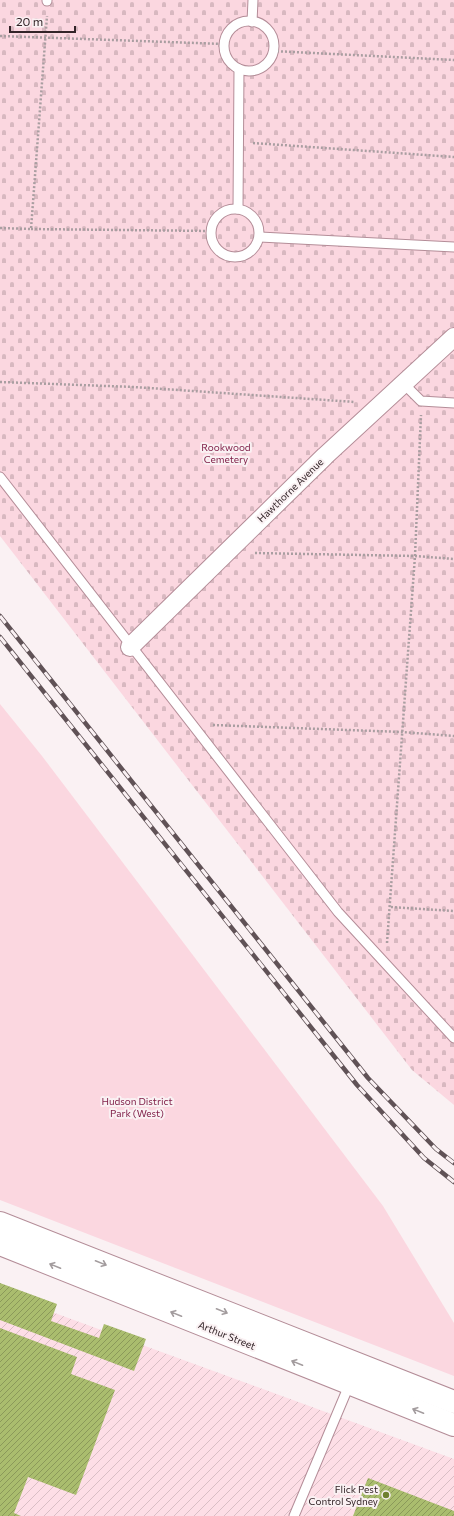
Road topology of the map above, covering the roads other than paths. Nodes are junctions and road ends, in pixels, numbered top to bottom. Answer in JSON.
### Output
{"nodes":[{"id":1,"x":253,"y":0,"type":"edge"},
{"id":2,"x":252,"y":22,"type":"junction"},
{"id":3,"x":239,"y":69,"type":"junction"},
{"id":4,"x":238,"y":209,"type":"junction"},
{"id":5,"x":260,"y":237,"type":"junction"},
{"id":6,"x":454,"y":247,"type":"edge"},
{"id":7,"x":454,"y":337,"type":"edge"},
{"id":8,"x":404,"y":384,"type":"junction"},
{"id":9,"x":454,"y":403,"type":"edge"},
{"id":10,"x":0,"y":477,"type":"edge"},
{"id":11,"x":130,"y":647,"type":"junction"},
{"id":12,"x":454,"y":1038,"type":"edge"},
{"id":13,"x":0,"y":1223,"type":"edge"},
{"id":14,"x":0,"y":1244,"type":"edge"},
{"id":15,"x":354,"y":1374,"type":"junction"},
{"id":16,"x":454,"y":1402,"type":"edge"},
{"id":17,"x":454,"y":1425,"type":"edge"},
{"id":18,"x":294,"y":1516,"type":"edge"}],
"edges":[{"from":1,"to":2,"type":"lane"},
{"from":2,"to":3,"type":"lane"},
{"from":2,"to":3,"type":"lane"},
{"from":3,"to":4,"type":"lane"},
{"from":4,"to":5,"type":"lane"},
{"from":4,"to":5,"type":"lane"},
{"from":5,"to":6,"type":"lane"},
{"from":7,"to":8,"type":"street","name":"Hawthorne Avenue"},
{"from":8,"to":9,"type":"lane"},
{"from":8,"to":11,"type":"street","name":"Hawthorne Avenue"},
{"from":10,"to":11,"type":"lane"},
{"from":11,"to":12,"type":"lane"},
{"from":13,"to":15,"type":"main road","name":"Arthur Street","one_way":true},
{"from":15,"to":14,"type":"main road","name":"Arthur Street","one_way":true},
{"from":15,"to":16,"type":"main road","name":"Arthur Street"},
{"from":17,"to":15,"type":"main road","name":"Arthur Street","one_way":true},
{"from":15,"to":18,"type":"lane"}]}
